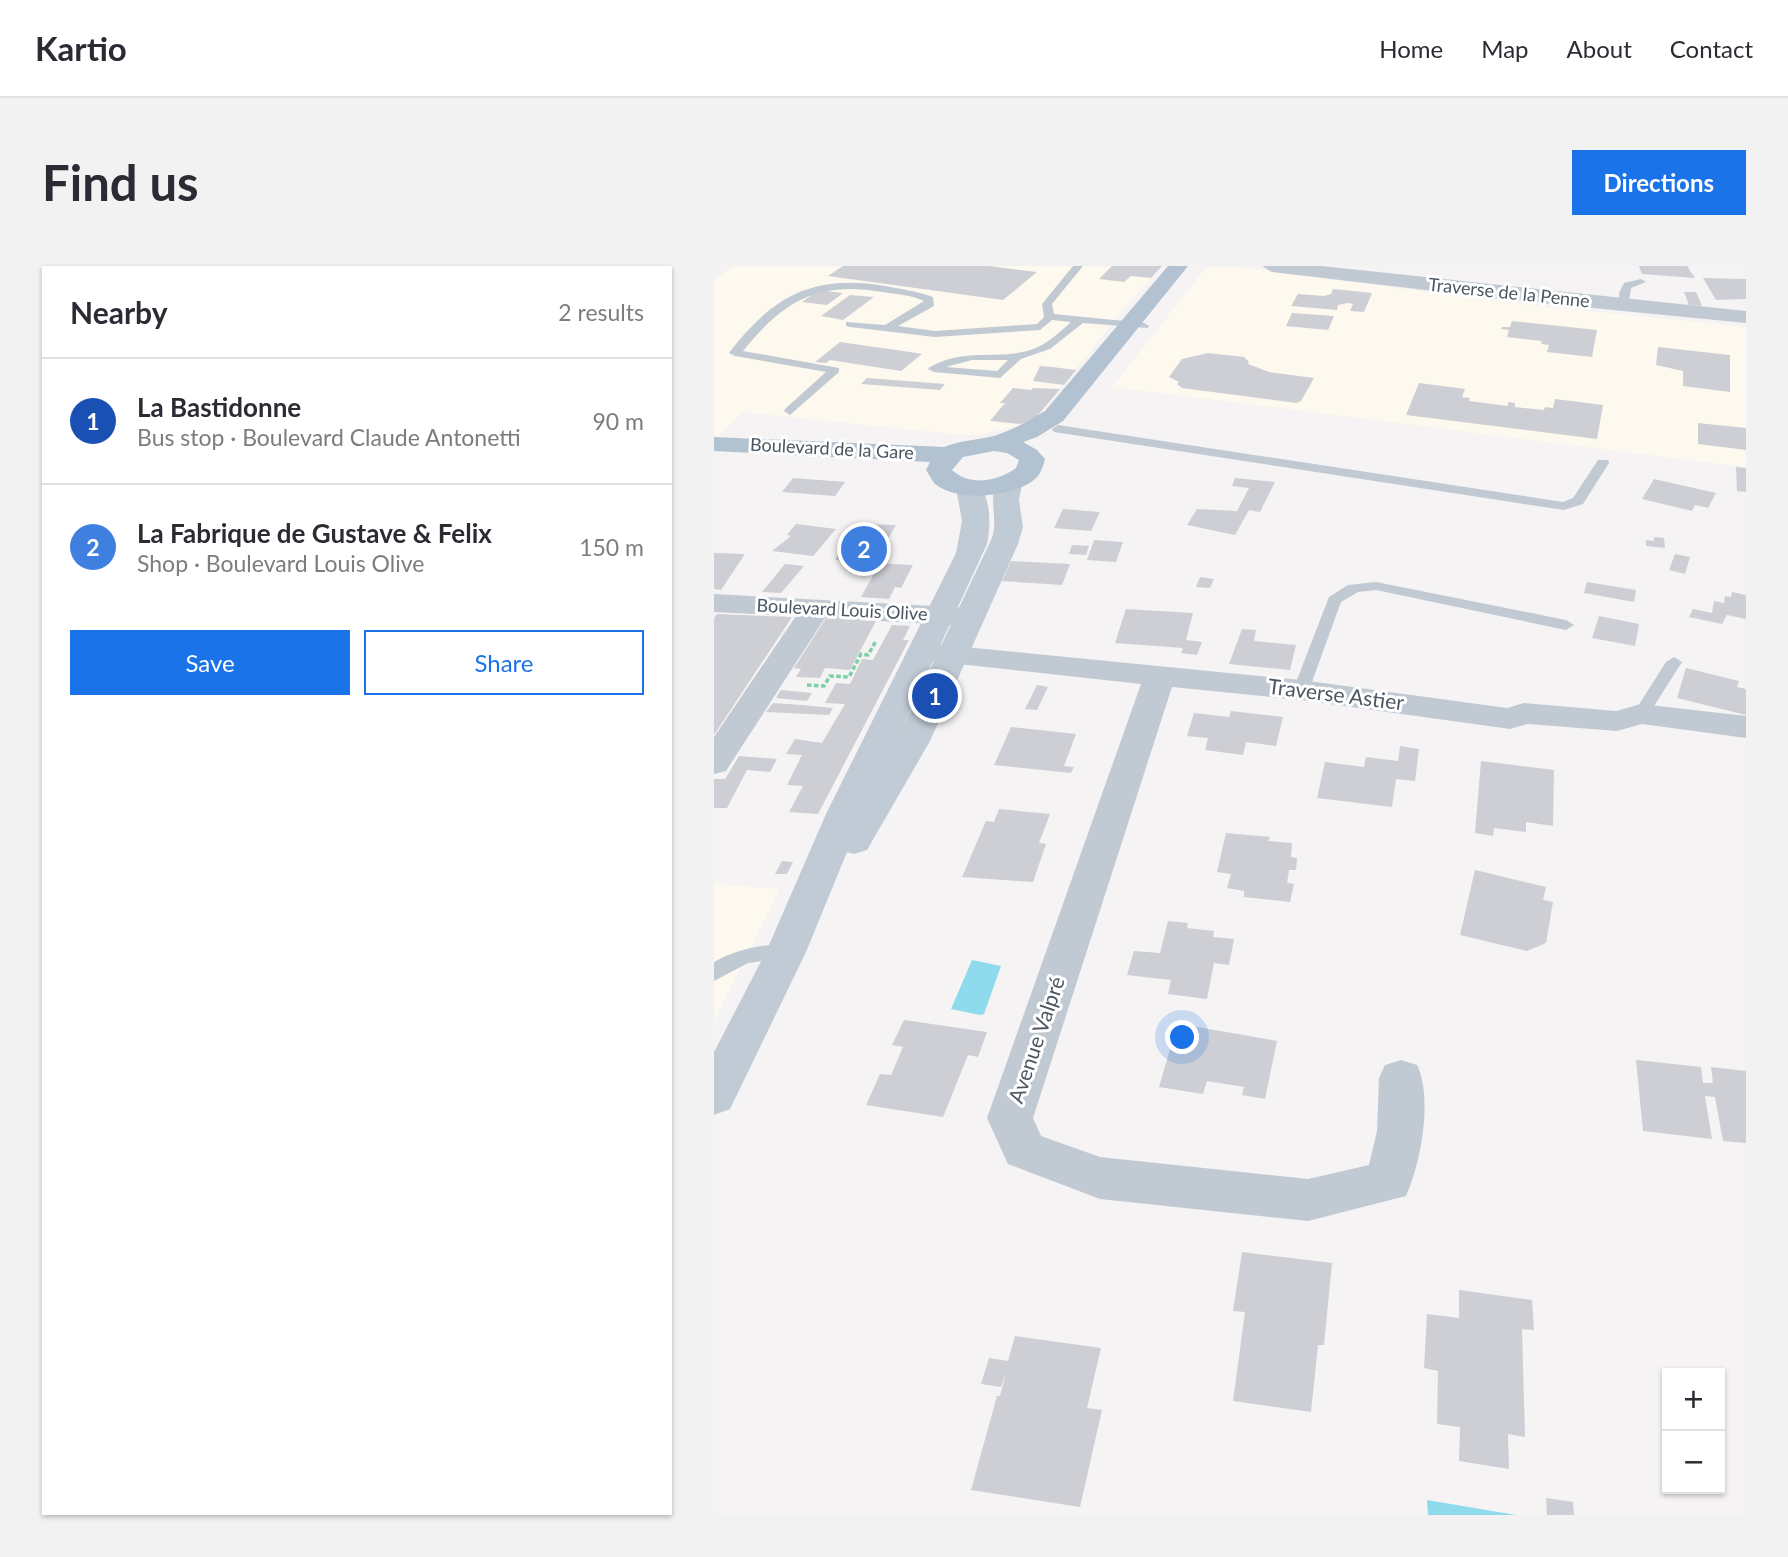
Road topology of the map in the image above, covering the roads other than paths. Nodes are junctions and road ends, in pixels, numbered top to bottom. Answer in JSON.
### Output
{"nodes":[{"id":1,"x":1078,"y":266,"type":"edge"},
{"id":2,"x":1178,"y":266,"type":"edge"},
{"id":3,"x":1194,"y":266,"type":"edge"},
{"id":4,"x":1272,"y":266,"type":"edge"},
{"id":5,"x":1345,"y":271,"type":"edge"},
{"id":6,"x":1641,"y":282,"type":"dead end"},
{"id":7,"x":1624,"y":305,"type":"junction"},
{"id":8,"x":1049,"y":317,"type":"junction"},
{"id":9,"x":1746,"y":317,"type":"edge"},
{"id":10,"x":1081,"y":320,"type":"junction"},
{"id":11,"x":849,"y":324,"type":"dead end"},
{"id":12,"x":1137,"y":325,"type":"junction"},
{"id":13,"x":887,"y":328,"type":"junction"},
{"id":14,"x":1017,"y":356,"type":"junction"},
{"id":15,"x":790,"y":411,"type":"dead end"},
{"id":16,"x":1058,"y":429,"type":"junction"},
{"id":17,"x":714,"y":444,"type":"edge"},
{"id":18,"x":994,"y":444,"type":"junction"},
{"id":19,"x":1027,"y":453,"type":"junction"},
{"id":20,"x":950,"y":455,"type":"junction"},
{"id":21,"x":1603,"y":463,"type":"dead end"},
{"id":22,"x":1009,"y":484,"type":"junction"},
{"id":23,"x":969,"y":488,"type":"junction"},
{"id":24,"x":714,"y":603,"type":"edge"},
{"id":25,"x":817,"y":608,"type":"junction"},
{"id":26,"x":956,"y":617,"type":"junction"},
{"id":27,"x":1566,"y":625,"type":"dead end"},
{"id":28,"x":938,"y":654,"type":"junction"},
{"id":29,"x":1674,"y":662,"type":"dead end"},
{"id":30,"x":1160,"y":675,"type":"junction"},
{"id":31,"x":1301,"y":690,"type":"junction"},
{"id":32,"x":1641,"y":714,"type":"junction"},
{"id":33,"x":1746,"y":727,"type":"edge"},
{"id":34,"x":714,"y":763,"type":"edge"},
{"id":35,"x":794,"y":935,"type":"junction"},
{"id":36,"x":714,"y":973,"type":"edge"},
{"id":37,"x":1401,"y":1078,"type":"dead end"},
{"id":38,"x":714,"y":1096,"type":"edge"}],
"edges":[{"from":1,"to":8,"type":"lane"},
{"from":2,"to":12,"type":"main road"},
{"from":3,"to":12,"type":"main road"},
{"from":4,"to":5,"type":"street","name":"Traverse de la Penne"},
{"from":5,"to":7,"type":"street","name":"Traverse de la Penne"},
{"from":6,"to":7,"type":"lane"},
{"from":7,"to":9,"type":"street","name":"Traverse de la Penne"},
{"from":8,"to":10,"type":"lane"},
{"from":8,"to":13,"type":"lane"},
{"from":10,"to":12,"type":"lane"},
{"from":10,"to":14,"type":"lane"},
{"from":11,"to":13,"type":"lane"},
{"from":12,"to":16,"type":"main road"},
{"from":12,"to":18,"type":"main road","name":"Boulevard de la Gare"},
{"from":13,"to":15,"type":"lane"},
{"from":14,"to":14,"type":"lane"},
{"from":16,"to":19,"type":"main road"},
{"from":16,"to":21,"type":"lane"},
{"from":17,"to":20,"type":"main road","name":"Boulevard de la Gare"},
{"from":18,"to":19,"type":"main road"},
{"from":18,"to":20,"type":"main road","name":"Boulevard de la Gare"},
{"from":19,"to":22,"type":"main road"},
{"from":20,"to":23,"type":"main road"},
{"from":22,"to":23,"type":"main road"},
{"from":22,"to":26,"type":"main road"},
{"from":23,"to":26,"type":"main road"},
{"from":24,"to":25,"type":"street","name":"Boulevard Louis Olive"},
{"from":25,"to":26,"type":"street","name":"Boulevard Louis Olive"},
{"from":25,"to":34,"type":"street"},
{"from":26,"to":28,"type":"main road"},
{"from":27,"to":31,"type":"lane"},
{"from":28,"to":30,"type":"street","name":"Traverse Astier"},
{"from":28,"to":35,"type":"main road"},
{"from":29,"to":32,"type":"lane"},
{"from":30,"to":31,"type":"street","name":"Traverse Astier"},
{"from":30,"to":37,"type":"street","name":"Avenue Valpré"},
{"from":31,"to":32,"type":"street","name":"Traverse Astier"},
{"from":32,"to":33,"type":"street","name":"Traverse Astier"},
{"from":35,"to":36,"type":"lane"},
{"from":35,"to":38,"type":"main road"}]}
